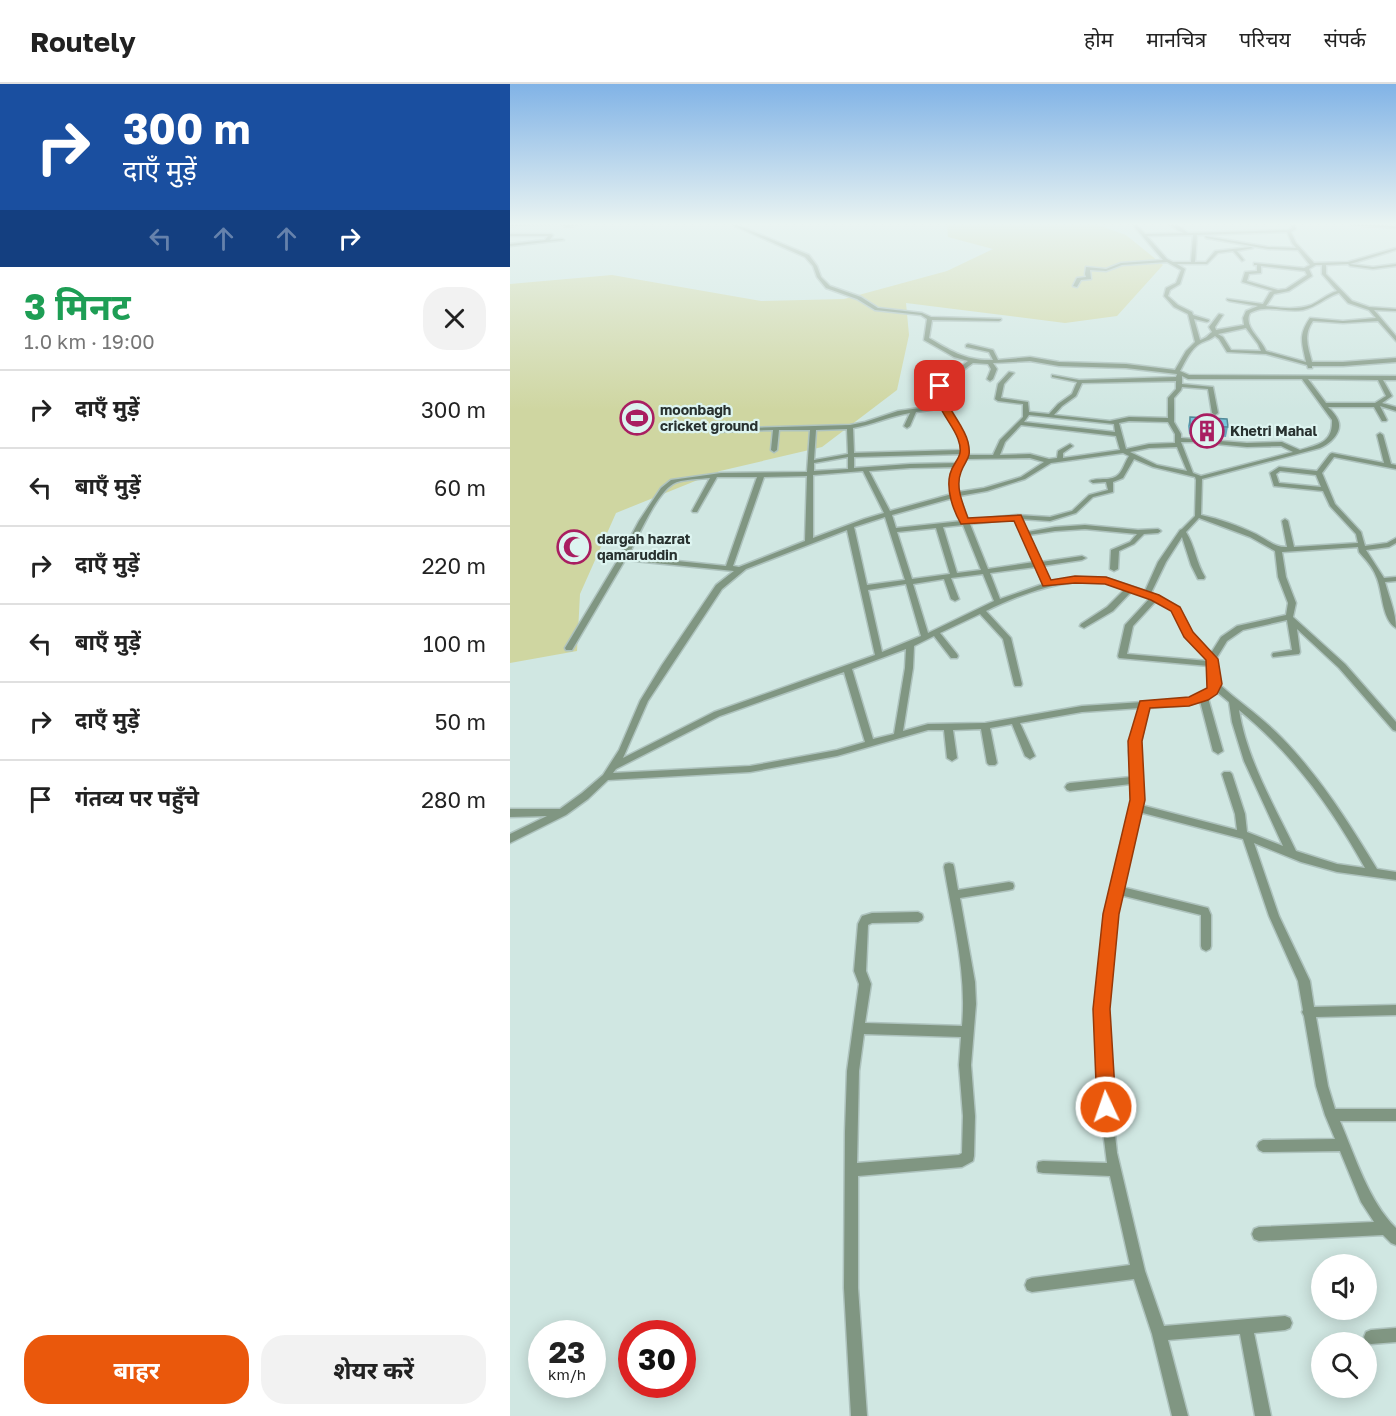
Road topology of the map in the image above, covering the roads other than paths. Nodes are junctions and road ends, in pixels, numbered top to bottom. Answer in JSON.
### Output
{"nodes":[{"id":1,"x":827,"y":286,"type":"edge"},
{"id":2,"x":1177,"y":286,"type":"edge"},
{"id":3,"x":1259,"y":286,"type":"edge"},
{"id":4,"x":1291,"y":286,"type":"edge"},
{"id":5,"x":1334,"y":286,"type":"edge"},
{"id":6,"x":1276,"y":291,"type":"junction"},
{"id":7,"x":1339,"y":292,"type":"junction"},
{"id":8,"x":1228,"y":300,"type":"dead end"},
{"id":9,"x":1315,"y":304,"type":"junction"},
{"id":10,"x":1263,"y":306,"type":"junction"},
{"id":11,"x":1370,"y":308,"type":"junction"},
{"id":12,"x":1294,"y":310,"type":"junction"},
{"id":13,"x":1396,"y":310,"type":"edge"},
{"id":14,"x":1221,"y":315,"type":"dead end"},
{"id":15,"x":1191,"y":316,"type":"junction"},
{"id":16,"x":1312,"y":316,"type":"junction"},
{"id":17,"x":930,"y":318,"type":"junction"},
{"id":18,"x":1379,"y":319,"type":"junction"},
{"id":19,"x":999,"y":320,"type":"dead end"},
{"id":20,"x":1207,"y":321,"type":"dead end"},
{"id":21,"x":1246,"y":326,"type":"junction"},
{"id":22,"x":1214,"y":333,"type":"junction"},
{"id":23,"x":1396,"y":339,"type":"edge"},
{"id":24,"x":1198,"y":342,"type":"junction"},
{"id":25,"x":968,"y":346,"type":"dead end"},
{"id":26,"x":1265,"y":352,"type":"junction"},
{"id":27,"x":1396,"y":360,"type":"edge"},
{"id":28,"x":972,"y":361,"type":"junction"},
{"id":29,"x":993,"y":362,"type":"junction"},
{"id":30,"x":1309,"y":364,"type":"junction"},
{"id":31,"x":1011,"y":373,"type":"dead end"},
{"id":32,"x":1054,"y":376,"type":"dead end"},
{"id":33,"x":1212,"y":377,"type":"junction"},
{"id":34,"x":1307,"y":377,"type":"junction"},
{"id":35,"x":1179,"y":378,"type":"junction"},
{"id":36,"x":1396,"y":378,"type":"edge"},
{"id":37,"x":990,"y":379,"type":"dead end"},
{"id":38,"x":1380,"y":379,"type":"junction"},
{"id":39,"x":1078,"y":381,"type":"junction"},
{"id":40,"x":1212,"y":389,"type":"junction"},
{"id":41,"x":1377,"y":404,"type":"junction"},
{"id":42,"x":1324,"y":405,"type":"junction"},
{"id":43,"x":945,"y":406,"type":"junction"},
{"id":44,"x":1396,"y":409,"type":"edge"},
{"id":45,"x":914,"y":410,"type":"junction"},
{"id":46,"x":1215,"y":412,"type":"dead end"},
{"id":47,"x":1026,"y":413,"type":"junction"},
{"id":48,"x":1050,"y":416,"type":"junction"},
{"id":49,"x":1171,"y":420,"type":"junction"},
{"id":50,"x":1384,"y":420,"type":"dead end"},
{"id":51,"x":1116,"y":422,"type":"junction"},
{"id":52,"x":1022,"y":423,"type":"junction"},
{"id":53,"x":907,"y":426,"type":"dead end"},
{"id":54,"x":813,"y":427,"type":"junction"},
{"id":55,"x":850,"y":427,"type":"junction"},
{"id":56,"x":776,"y":429,"type":"junction"},
{"id":57,"x":714,"y":430,"type":"dead end"},
{"id":58,"x":1119,"y":434,"type":"junction"},
{"id":59,"x":1380,"y":435,"type":"dead end"},
{"id":60,"x":1178,"y":442,"type":"junction"},
{"id":61,"x":1070,"y":446,"type":"dead end"},
{"id":62,"x":1318,"y":447,"type":"junction"},
{"id":63,"x":774,"y":450,"type":"dead end"},
{"id":64,"x":1123,"y":451,"type":"junction"},
{"id":65,"x":1299,"y":452,"type":"junction"},
{"id":66,"x":851,"y":455,"type":"junction"},
{"id":67,"x":965,"y":455,"type":"junction"},
{"id":68,"x":996,"y":456,"type":"junction"},
{"id":69,"x":1330,"y":456,"type":"junction"},
{"id":70,"x":1132,"y":457,"type":"junction"},
{"id":71,"x":1060,"y":460,"type":"junction"},
{"id":72,"x":1268,"y":460,"type":"junction"},
{"id":73,"x":1049,"y":461,"type":"junction"},
{"id":74,"x":811,"y":462,"type":"junction"},
{"id":75,"x":961,"y":465,"type":"junction"},
{"id":76,"x":1392,"y":467,"type":"edge"},
{"id":77,"x":1280,"y":469,"type":"junction"},
{"id":78,"x":865,"y":470,"type":"junction"},
{"id":79,"x":851,"y":471,"type":"junction"},
{"id":80,"x":1190,"y":472,"type":"junction"},
{"id":81,"x":1319,"y":473,"type":"junction"},
{"id":82,"x":811,"y":474,"type":"junction"},
{"id":83,"x":715,"y":476,"type":"junction"},
{"id":84,"x":761,"y":476,"type":"junction"},
{"id":85,"x":1200,"y":478,"type":"junction"},
{"id":86,"x":1108,"y":480,"type":"junction"},
{"id":87,"x":1093,"y":481,"type":"dead end"},
{"id":88,"x":1324,"y":489,"type":"junction"},
{"id":89,"x":955,"y":495,"type":"junction"},
{"id":90,"x":695,"y":511,"type":"dead end"},
{"id":91,"x":888,"y":514,"type":"junction"},
{"id":92,"x":1198,"y":516,"type":"junction"},
{"id":93,"x":1017,"y":517,"type":"junction"},
{"id":94,"x":1285,"y":521,"type":"dead end"},
{"id":95,"x":964,"y":522,"type":"junction"},
{"id":96,"x":939,"y":525,"type":"junction"},
{"id":97,"x":850,"y":526,"type":"junction"},
{"id":98,"x":893,"y":530,"type":"junction"},
{"id":99,"x":1158,"y":531,"type":"dead end"},
{"id":100,"x":1182,"y":531,"type":"junction"},
{"id":101,"x":1141,"y":533,"type":"junction"},
{"id":102,"x":1025,"y":534,"type":"junction"},
{"id":103,"x":1396,"y":540,"type":"edge"},
{"id":104,"x":809,"y":541,"type":"junction"},
{"id":105,"x":1362,"y":547,"type":"junction"},
{"id":106,"x":1278,"y":550,"type":"junction"},
{"id":107,"x":1291,"y":550,"type":"junction"},
{"id":108,"x":623,"y":558,"type":"junction"},
{"id":109,"x":1082,"y":558,"type":"dead end"},
{"id":110,"x":1039,"y":564,"type":"junction"},
{"id":111,"x":729,"y":568,"type":"junction"},
{"id":112,"x":741,"y":569,"type":"junction"},
{"id":113,"x":1114,"y":569,"type":"dead end"},
{"id":114,"x":986,"y":572,"type":"junction"},
{"id":115,"x":951,"y":577,"type":"junction"},
{"id":116,"x":1201,"y":577,"type":"dead end"},
{"id":117,"x":1396,"y":579,"type":"edge"},
{"id":118,"x":1382,"y":580,"type":"junction"},
{"id":119,"x":908,"y":582,"type":"junction"},
{"id":120,"x":1047,"y":584,"type":"junction"},
{"id":121,"x":864,"y":588,"type":"junction"},
{"id":122,"x":1131,"y":588,"type":"junction"},
{"id":123,"x":1151,"y":596,"type":"junction"},
{"id":124,"x":955,"y":599,"type":"dead end"},
{"id":125,"x":998,"y":602,"type":"junction"},
{"id":126,"x":982,"y":611,"type":"junction"},
{"id":127,"x":1290,"y":618,"type":"junction"},
{"id":128,"x":1084,"y":626,"type":"dead end"},
{"id":129,"x":1396,"y":626,"type":"edge"},
{"id":130,"x":936,"y":633,"type":"junction"},
{"id":131,"x":926,"y":638,"type":"junction"},
{"id":132,"x":910,"y":645,"type":"junction"},
{"id":133,"x":569,"y":648,"type":"dead end"},
{"id":134,"x":1276,"y":655,"type":"dead end"},
{"id":135,"x":879,"y":656,"type":"junction"},
{"id":136,"x":954,"y":656,"type":"dead end"},
{"id":137,"x":1213,"y":662,"type":"junction"},
{"id":138,"x":848,"y":667,"type":"junction"},
{"id":139,"x":1018,"y":684,"type":"dead end"},
{"id":140,"x":1215,"y":684,"type":"junction"},
{"id":141,"x":1203,"y":697,"type":"junction"},
{"id":142,"x":1233,"y":702,"type":"junction"},
{"id":143,"x":1145,"y":704,"type":"junction"},
{"id":144,"x":1015,"y":721,"type":"junction"},
{"id":145,"x":948,"y":726,"type":"junction"},
{"id":146,"x":985,"y":726,"type":"junction"},
{"id":147,"x":1396,"y":728,"type":"edge"},
{"id":148,"x":898,"y":735,"type":"junction"},
{"id":149,"x":870,"y":742,"type":"junction"},
{"id":150,"x":1218,"y":751,"type":"dead end"},
{"id":151,"x":1030,"y":756,"type":"dead end"},
{"id":152,"x":952,"y":758,"type":"dead end"},
{"id":153,"x":992,"y":763,"type":"dead end"},
{"id":154,"x":615,"y":766,"type":"junction"},
{"id":155,"x":1227,"y":774,"type":"dead end"},
{"id":156,"x":606,"y":777,"type":"junction"},
{"id":157,"x":1136,"y":780,"type":"junction"},
{"id":158,"x":1070,"y":787,"type":"dead end"},
{"id":159,"x":1136,"y":808,"type":"junction"},
{"id":160,"x":562,"y":812,"type":"junction"},
{"id":161,"x":510,"y":813,"type":"edge"},
{"id":162,"x":1245,"y":835,"type":"junction"},
{"id":163,"x":510,"y":839,"type":"edge"},
{"id":164,"x":1292,"y":854,"type":"junction"},
{"id":165,"x":949,"y":867,"type":"dead end"},
{"id":166,"x":1374,"y":874,"type":"junction"},
{"id":167,"x":1396,"y":876,"type":"edge"},
{"id":168,"x":1009,"y":886,"type":"dead end"},
{"id":169,"x":1116,"y":890,"type":"junction"},
{"id":170,"x":954,"y":895,"type":"junction"},
{"id":171,"x":918,"y":917,"type":"dead end"},
{"id":172,"x":1206,"y":946,"type":"dead end"},
{"id":173,"x":1396,"y":1010,"type":"edge"},
{"id":174,"x":1308,"y":1012,"type":"junction"},
{"id":175,"x":858,"y":1028,"type":"junction"},
{"id":176,"x":967,"y":1032,"type":"junction"},
{"id":177,"x":1331,"y":1115,"type":"junction"},
{"id":178,"x":1396,"y":1115,"type":"edge"},
{"id":179,"x":1343,"y":1145,"type":"junction"},
{"id":180,"x":1263,"y":1146,"type":"dead end"},
{"id":181,"x":1043,"y":1167,"type":"dead end"},
{"id":182,"x":851,"y":1170,"type":"junction"},
{"id":183,"x":1115,"y":1170,"type":"junction"},
{"id":184,"x":1391,"y":1233,"type":"edge"},
{"id":185,"x":1259,"y":1234,"type":"dead end"},
{"id":186,"x":1138,"y":1271,"type":"junction"},
{"id":187,"x":1032,"y":1285,"type":"dead end"},
{"id":188,"x":1285,"y":1323,"type":"dead end"},
{"id":189,"x":1246,"y":1327,"type":"junction"},
{"id":190,"x":1159,"y":1334,"type":"junction"},
{"id":191,"x":1396,"y":1335,"type":"edge"},
{"id":192,"x":1377,"y":1337,"type":"edge"},
{"id":193,"x":859,"y":1416,"type":"edge"},
{"id":194,"x":1180,"y":1416,"type":"edge"},
{"id":195,"x":1263,"y":1416,"type":"edge"}],
"edges":[{"from":1,"to":17,"type":"street"},
{"from":2,"to":15,"type":"street"},
{"from":3,"to":6,"type":"street"},
{"from":4,"to":6,"type":"street"},
{"from":5,"to":7,"type":"street"},
{"from":6,"to":10,"type":"street"},
{"from":7,"to":9,"type":"street"},
{"from":7,"to":11,"type":"street"},
{"from":8,"to":10,"type":"street"},
{"from":9,"to":12,"type":"street"},
{"from":9,"to":16,"type":"street"},
{"from":10,"to":12,"type":"street"},
{"from":10,"to":21,"type":"street"},
{"from":11,"to":13,"type":"street"},
{"from":11,"to":18,"type":"street"},
{"from":12,"to":16,"type":"street"},
{"from":14,"to":22,"type":"street"},
{"from":15,"to":20,"type":"street"},
{"from":15,"to":24,"type":"street"},
{"from":16,"to":18,"type":"street"},
{"from":16,"to":30,"type":"street"},
{"from":17,"to":19,"type":"street"},
{"from":17,"to":28,"type":"street"},
{"from":18,"to":23,"type":"street"},
{"from":21,"to":22,"type":"street"},
{"from":21,"to":26,"type":"street"},
{"from":22,"to":24,"type":"street"},
{"from":22,"to":26,"type":"street"},
{"from":24,"to":35,"type":"street"},
{"from":25,"to":29,"type":"street"},
{"from":26,"to":30,"type":"street"},
{"from":27,"to":30,"type":"street"},
{"from":28,"to":29,"type":"street"},
{"from":28,"to":43,"type":"street"},
{"from":29,"to":35,"type":"street"},
{"from":29,"to":37,"type":"street"},
{"from":30,"to":34,"type":"street"},
{"from":31,"to":47,"type":"street"},
{"from":32,"to":39,"type":"street"},
{"from":33,"to":34,"type":"street"},
{"from":33,"to":35,"type":"street"},
{"from":33,"to":40,"type":"street"},
{"from":34,"to":38,"type":"street"},
{"from":34,"to":42,"type":"street"},
{"from":35,"to":39,"type":"street"},
{"from":35,"to":40,"type":"street"},
{"from":35,"to":49,"type":"street"},
{"from":36,"to":38,"type":"street"},
{"from":38,"to":41,"type":"street"},
{"from":39,"to":48,"type":"street"},
{"from":40,"to":46,"type":"street"},
{"from":41,"to":42,"type":"street"},
{"from":41,"to":44,"type":"street"},
{"from":41,"to":50,"type":"street"},
{"from":42,"to":62,"type":"street"},
{"from":43,"to":45,"type":"street"},
{"from":43,"to":67,"type":"street"},
{"from":45,"to":53,"type":"street"},
{"from":45,"to":55,"type":"street"},
{"from":47,"to":48,"type":"street"},
{"from":47,"to":52,"type":"street"},
{"from":48,"to":51,"type":"street"},
{"from":49,"to":51,"type":"street"},
{"from":49,"to":60,"type":"street"},
{"from":51,"to":58,"type":"street"},
{"from":52,"to":58,"type":"street"},
{"from":52,"to":68,"type":"street"},
{"from":54,"to":55,"type":"street"},
{"from":54,"to":56,"type":"street"},
{"from":54,"to":74,"type":"street"},
{"from":55,"to":66,"type":"street"},
{"from":56,"to":57,"type":"street"},
{"from":56,"to":63,"type":"street"},
{"from":58,"to":64,"type":"street"},
{"from":59,"to":76,"type":"street"},
{"from":60,"to":64,"type":"street"},
{"from":60,"to":65,"type":"street"},
{"from":60,"to":80,"type":"street"},
{"from":61,"to":71,"type":"street"},
{"from":62,"to":65,"type":"street"},
{"from":62,"to":69,"type":"street"},
{"from":64,"to":70,"type":"street"},
{"from":64,"to":71,"type":"street"},
{"from":65,"to":72,"type":"street"},
{"from":66,"to":67,"type":"street"},
{"from":66,"to":74,"type":"street"},
{"from":66,"to":79,"type":"street"},
{"from":67,"to":68,"type":"street"},
{"from":67,"to":75,"type":"street"},
{"from":68,"to":73,"type":"street"},
{"from":69,"to":76,"type":"street"},
{"from":69,"to":81,"type":"street"},
{"from":70,"to":80,"type":"street"},
{"from":70,"to":86,"type":"street"},
{"from":71,"to":73,"type":"street"},
{"from":72,"to":77,"type":"street"},
{"from":72,"to":85,"type":"street"},
{"from":73,"to":89,"type":"street"},
{"from":74,"to":82,"type":"street"},
{"from":75,"to":78,"type":"street"},
{"from":75,"to":89,"type":"street"},
{"from":77,"to":81,"type":"street"},
{"from":77,"to":88,"type":"street"},
{"from":78,"to":79,"type":"street"},
{"from":78,"to":91,"type":"street"},
{"from":79,"to":82,"type":"street"},
{"from":80,"to":85,"type":"street"},
{"from":81,"to":88,"type":"street"},
{"from":82,"to":84,"type":"street"},
{"from":82,"to":104,"type":"street"},
{"from":83,"to":84,"type":"street"},
{"from":83,"to":90,"type":"street"},
{"from":83,"to":108,"type":"street"},
{"from":84,"to":111,"type":"street"},
{"from":85,"to":92,"type":"street"},
{"from":86,"to":87,"type":"street"},
{"from":86,"to":93,"type":"street"},
{"from":88,"to":105,"type":"street"},
{"from":89,"to":91,"type":"street"},
{"from":89,"to":95,"type":"street"},
{"from":91,"to":97,"type":"street"},
{"from":91,"to":98,"type":"street"},
{"from":92,"to":100,"type":"street"},
{"from":92,"to":106,"type":"street"},
{"from":93,"to":95,"type":"street"},
{"from":93,"to":102,"type":"street"},
{"from":94,"to":107,"type":"street"},
{"from":95,"to":96,"type":"street"},
{"from":95,"to":114,"type":"street"},
{"from":96,"to":98,"type":"street"},
{"from":96,"to":115,"type":"street"},
{"from":97,"to":104,"type":"street"},
{"from":97,"to":121,"type":"street"},
{"from":98,"to":119,"type":"street"},
{"from":99,"to":101,"type":"street"},
{"from":100,"to":116,"type":"street"},
{"from":100,"to":123,"type":"street"},
{"from":101,"to":102,"type":"street"},
{"from":101,"to":113,"type":"street"},
{"from":102,"to":110,"type":"street"},
{"from":103,"to":105,"type":"street"},
{"from":104,"to":112,"type":"street"},
{"from":105,"to":107,"type":"street"},
{"from":105,"to":118,"type":"street"},
{"from":106,"to":107,"type":"street"},
{"from":106,"to":127,"type":"street"},
{"from":108,"to":111,"type":"street"},
{"from":108,"to":133,"type":"street"},
{"from":109,"to":110,"type":"street"},
{"from":110,"to":114,"type":"street"},
{"from":110,"to":120,"type":"street"},
{"from":111,"to":112,"type":"street"},
{"from":112,"to":154,"type":"street"},
{"from":114,"to":115,"type":"street"},
{"from":114,"to":125,"type":"street"},
{"from":115,"to":119,"type":"street"},
{"from":115,"to":124,"type":"street"},
{"from":117,"to":118,"type":"street"},
{"from":118,"to":129,"type":"street"},
{"from":119,"to":121,"type":"street"},
{"from":119,"to":131,"type":"street"},
{"from":120,"to":122,"type":"street"},
{"from":120,"to":125,"type":"street"},
{"from":121,"to":135,"type":"street"},
{"from":122,"to":123,"type":"street"},
{"from":122,"to":128,"type":"street"},
{"from":123,"to":137,"type":"street"},
{"from":123,"to":137,"type":"street"},
{"from":125,"to":126,"type":"street"},
{"from":126,"to":130,"type":"street"},
{"from":126,"to":139,"type":"street"},
{"from":127,"to":134,"type":"street"},
{"from":127,"to":137,"type":"street"},
{"from":127,"to":147,"type":"street"},
{"from":130,"to":131,"type":"street"},
{"from":130,"to":136,"type":"street"},
{"from":131,"to":132,"type":"street"},
{"from":132,"to":135,"type":"street"},
{"from":132,"to":148,"type":"street"},
{"from":135,"to":138,"type":"street"},
{"from":137,"to":140,"type":"street"},
{"from":138,"to":149,"type":"street"},
{"from":138,"to":154,"type":"street"},
{"from":140,"to":141,"type":"street"},
{"from":140,"to":142,"type":"street"},
{"from":141,"to":143,"type":"street"},
{"from":141,"to":150,"type":"street"},
{"from":142,"to":164,"type":"street"},
{"from":142,"to":166,"type":"street"},
{"from":143,"to":144,"type":"street"},
{"from":143,"to":157,"type":"street"},
{"from":144,"to":146,"type":"street"},
{"from":144,"to":151,"type":"street"},
{"from":145,"to":146,"type":"street"},
{"from":145,"to":148,"type":"street"},
{"from":145,"to":152,"type":"street"},
{"from":146,"to":153,"type":"street"},
{"from":148,"to":149,"type":"street"},
{"from":149,"to":156,"type":"street"},
{"from":154,"to":156,"type":"street"},
{"from":155,"to":162,"type":"street"},
{"from":156,"to":160,"type":"street"},
{"from":157,"to":158,"type":"street"},
{"from":157,"to":159,"type":"street"},
{"from":159,"to":162,"type":"street"},
{"from":159,"to":169,"type":"street"},
{"from":160,"to":161,"type":"street"},
{"from":160,"to":163,"type":"street"},
{"from":162,"to":164,"type":"street"},
{"from":162,"to":174,"type":"street"},
{"from":164,"to":166,"type":"street"},
{"from":165,"to":170,"type":"street"},
{"from":166,"to":167,"type":"street"},
{"from":168,"to":170,"type":"street"},
{"from":169,"to":172,"type":"street"},
{"from":169,"to":183,"type":"street"},
{"from":170,"to":176,"type":"street"},
{"from":171,"to":175,"type":"street"},
{"from":173,"to":174,"type":"street"},
{"from":174,"to":177,"type":"street"},
{"from":175,"to":176,"type":"street"},
{"from":175,"to":182,"type":"street"},
{"from":176,"to":182,"type":"street"},
{"from":177,"to":178,"type":"street"},
{"from":177,"to":179,"type":"street"},
{"from":179,"to":180,"type":"street"},
{"from":179,"to":184,"type":"street"},
{"from":181,"to":183,"type":"street"},
{"from":182,"to":193,"type":"street"},
{"from":183,"to":186,"type":"street"},
{"from":184,"to":185,"type":"street"},
{"from":186,"to":187,"type":"street"},
{"from":186,"to":190,"type":"street"},
{"from":188,"to":189,"type":"street"},
{"from":189,"to":190,"type":"street"},
{"from":189,"to":195,"type":"street"},
{"from":190,"to":194,"type":"street"},
{"from":191,"to":192,"type":"street"}]}
